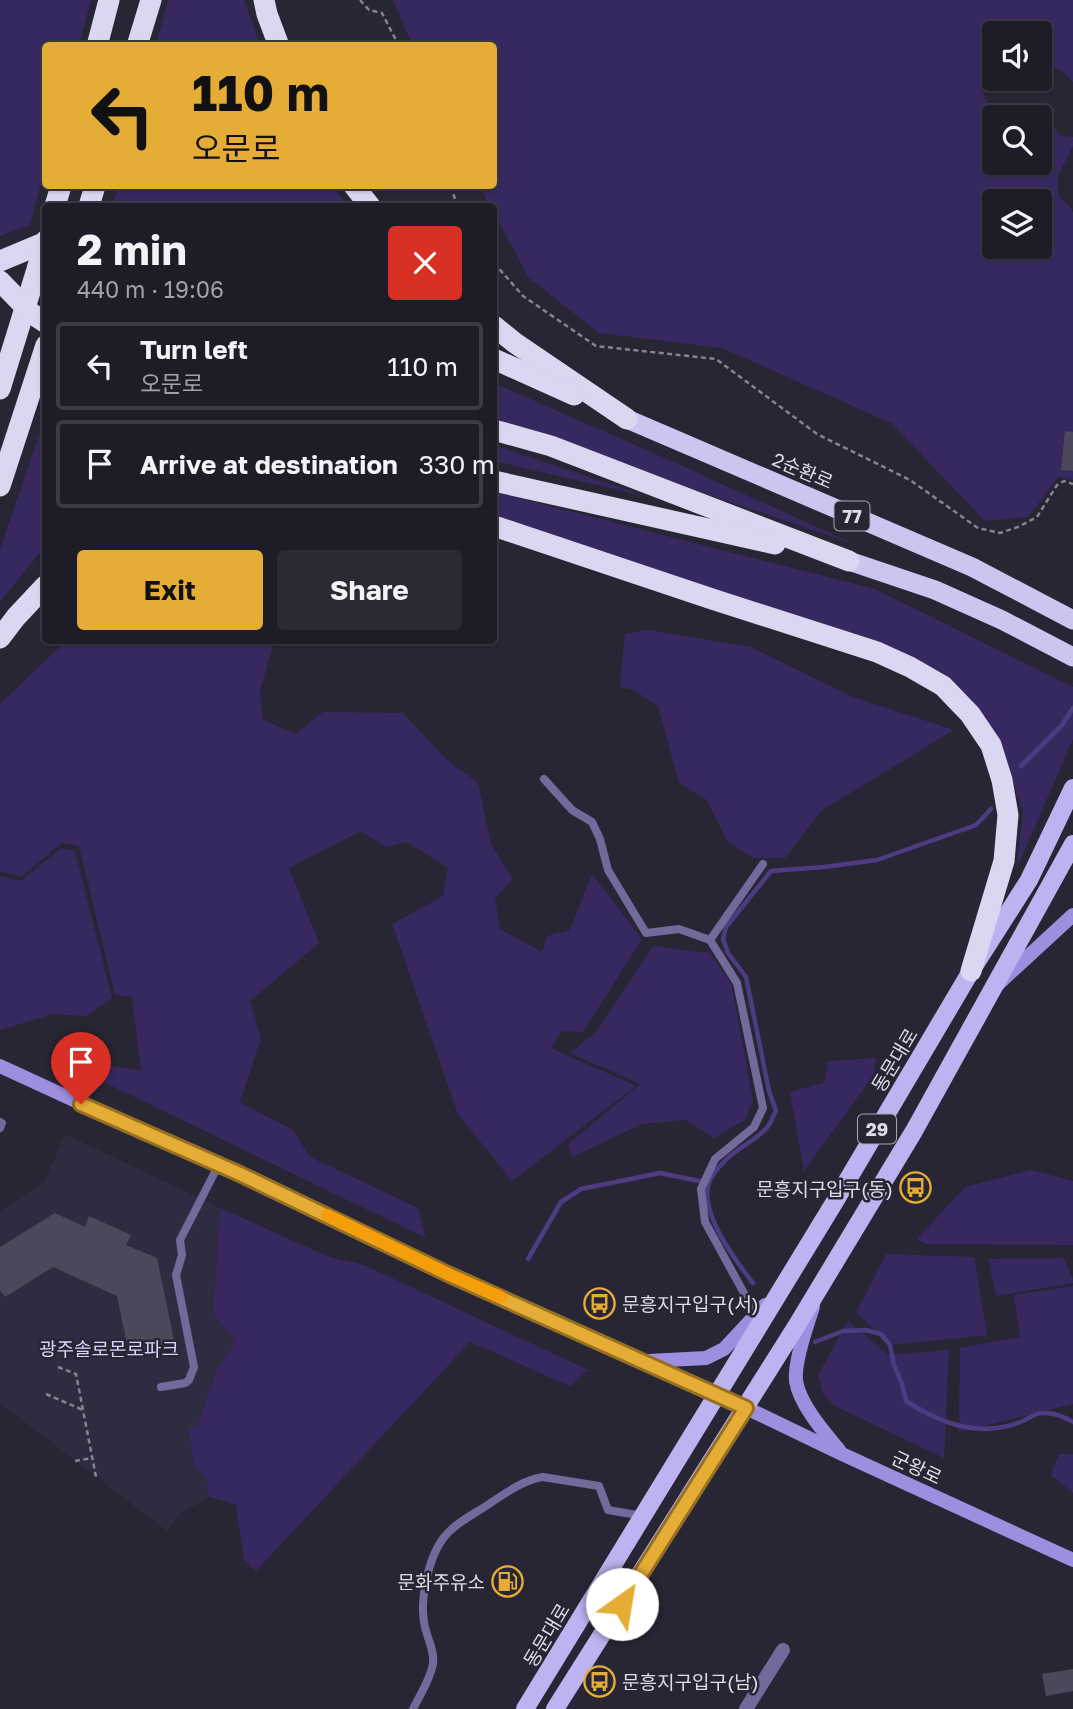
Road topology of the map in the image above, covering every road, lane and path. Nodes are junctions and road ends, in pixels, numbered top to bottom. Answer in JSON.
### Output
{"nodes":[{"id":1,"x":109,"y":0,"type":"edge"},
{"id":2,"x":151,"y":0,"type":"edge"},
{"id":3,"x":264,"y":0,"type":"edge"},
{"id":4,"x":360,"y":0,"type":"edge"},
{"id":5,"x":98,"y":42,"type":"edge"},
{"id":6,"x":138,"y":42,"type":"edge"},
{"id":7,"x":278,"y":42,"type":"edge"},
{"id":8,"x":397,"y":42,"type":"edge"},
{"id":9,"x":356,"y":189,"type":"edge"},
{"id":10,"x":368,"y":203,"type":"edge"},
{"id":11,"x":42,"y":243,"type":"edge"},
{"id":12,"x":42,"y":254,"type":"edge"},
{"id":13,"x":0,"y":261,"type":"edge"},
{"id":14,"x":497,"y":266,"type":"edge"},
{"id":15,"x":0,"y":281,"type":"edge"},
{"id":16,"x":42,"y":321,"type":"edge"},
{"id":17,"x":497,"y":328,"type":"edge"},
{"id":18,"x":42,"y":357,"type":"edge"},
{"id":19,"x":497,"y":360,"type":"edge"},
{"id":20,"x":0,"y":389,"type":"edge"},
{"id":21,"x":627,"y":419,"type":"junction"},
{"id":22,"x":497,"y":431,"type":"edge"},
{"id":23,"x":497,"y":482,"type":"edge"},
{"id":24,"x":1073,"y":484,"type":"edge"},
{"id":25,"x":0,"y":486,"type":"edge"},
{"id":26,"x":497,"y":527,"type":"edge"},
{"id":27,"x":849,"y":561,"type":"junction"},
{"id":28,"x":42,"y":589,"type":"edge"},
{"id":29,"x":1073,"y":620,"type":"edge"},
{"id":30,"x":0,"y":638,"type":"edge"},
{"id":31,"x":1068,"y":654,"type":"edge"},
{"id":32,"x":544,"y":779,"type":"dead end"},
{"id":33,"x":1073,"y":788,"type":"edge"},
{"id":34,"x":1073,"y":844,"type":"edge"},
{"id":35,"x":763,"y":864,"type":"dead end"},
{"id":36,"x":1073,"y":915,"type":"edge"},
{"id":37,"x":710,"y":940,"type":"junction"},
{"id":38,"x":971,"y":971,"type":"junction"},
{"id":39,"x":990,"y":992,"type":"junction"},
{"id":40,"x":1,"y":1068,"type":"edge"},
{"id":41,"x":0,"y":1122,"type":"edge"},
{"id":42,"x":0,"y":1128,"type":"edge"},
{"id":43,"x":219,"y":1164,"type":"junction"},
{"id":44,"x":783,"y":1286,"type":"junction"},
{"id":45,"x":818,"y":1290,"type":"junction"},
{"id":46,"x":756,"y":1315,"type":"junction"},
{"id":47,"x":644,"y":1361,"type":"junction"},
{"id":48,"x":58,"y":1367,"type":"dead end"},
{"id":49,"x":161,"y":1387,"type":"dead end"},
{"id":50,"x":46,"y":1394,"type":"dead end"},
{"id":51,"x":717,"y":1394,"type":"junction"},
{"id":52,"x":746,"y":1408,"type":"junction"},
{"id":53,"x":83,"y":1410,"type":"junction"},
{"id":54,"x":842,"y":1454,"type":"junction"},
{"id":55,"x":93,"y":1458,"type":"junction"},
{"id":56,"x":75,"y":1461,"type":"dead end"},
{"id":57,"x":96,"y":1477,"type":"dead end"},
{"id":58,"x":643,"y":1516,"type":"junction"},
{"id":59,"x":1073,"y":1560,"type":"edge"},
{"id":60,"x":783,"y":1650,"type":"dead end"},
{"id":61,"x":413,"y":1709,"type":"edge"},
{"id":62,"x":525,"y":1709,"type":"edge"},
{"id":63,"x":555,"y":1709,"type":"edge"},
{"id":64,"x":747,"y":1709,"type":"edge"}],
"edges":[{"from":1,"to":5,"type":"highway"},
{"from":2,"to":6,"type":"highway"},
{"from":3,"to":7,"type":"highway"},
{"from":4,"to":8,"type":"path"},
{"from":9,"to":10,"type":"highway"},
{"from":11,"to":13,"type":"highway"},
{"from":12,"to":20,"type":"highway","bridge":true},
{"from":14,"to":24,"type":"path"},
{"from":15,"to":16,"type":"highway","bridge":true},
{"from":17,"to":21,"type":"highway"},
{"from":18,"to":25,"type":"highway"},
{"from":19,"to":21,"type":"highway"},
{"from":21,"to":29,"type":"highway","name":"2순환로","number":"77"},
{"from":22,"to":27,"type":"highway"},
{"from":23,"to":27,"type":"highway"},
{"from":26,"to":38,"type":"highway"},
{"from":27,"to":31,"type":"highway"},
{"from":28,"to":30,"type":"highway"},
{"from":32,"to":37,"type":"lane"},
{"from":33,"to":38,"type":"main road","name":"동문대로","number":"29"},
{"from":34,"to":39,"type":"main road","number":"29"},
{"from":35,"to":37,"type":"lane"},
{"from":36,"to":39,"type":"main road"},
{"from":37,"to":46,"type":"lane"},
{"from":38,"to":44,"type":"main road","name":"동문대로","number":"29"},
{"from":39,"to":45,"type":"main road","number":"29"},
{"from":40,"to":43,"type":"main road","name":"군왕로"},
{"from":41,"to":42,"type":"lane"},
{"from":43,"to":47,"type":"main road","name":"군왕로"},
{"from":43,"to":49,"type":"lane"},
{"from":44,"to":46,"type":"main road"},
{"from":44,"to":51,"type":"main road","name":"동문대로","number":"29"},
{"from":45,"to":52,"type":"main road","number":"29"},
{"from":45,"to":54,"type":"main road"},
{"from":46,"to":47,"type":"main road"},
{"from":47,"to":51,"type":"main road","name":"군왕로"},
{"from":48,"to":53,"type":"path"},
{"from":50,"to":53,"type":"path"},
{"from":51,"to":52,"type":"main road","name":"군왕로"},
{"from":51,"to":58,"type":"main road","name":"동문대로","number":"29"},
{"from":52,"to":54,"type":"main road","name":"군왕로"},
{"from":52,"to":63,"type":"main road","number":"29"},
{"from":53,"to":55,"type":"path"},
{"from":54,"to":59,"type":"main road","name":"군왕로"},
{"from":55,"to":56,"type":"path"},
{"from":55,"to":57,"type":"path"},
{"from":58,"to":61,"type":"lane"},
{"from":58,"to":62,"type":"main road","name":"동문대로","number":"29"},
{"from":60,"to":64,"type":"street"}]}
